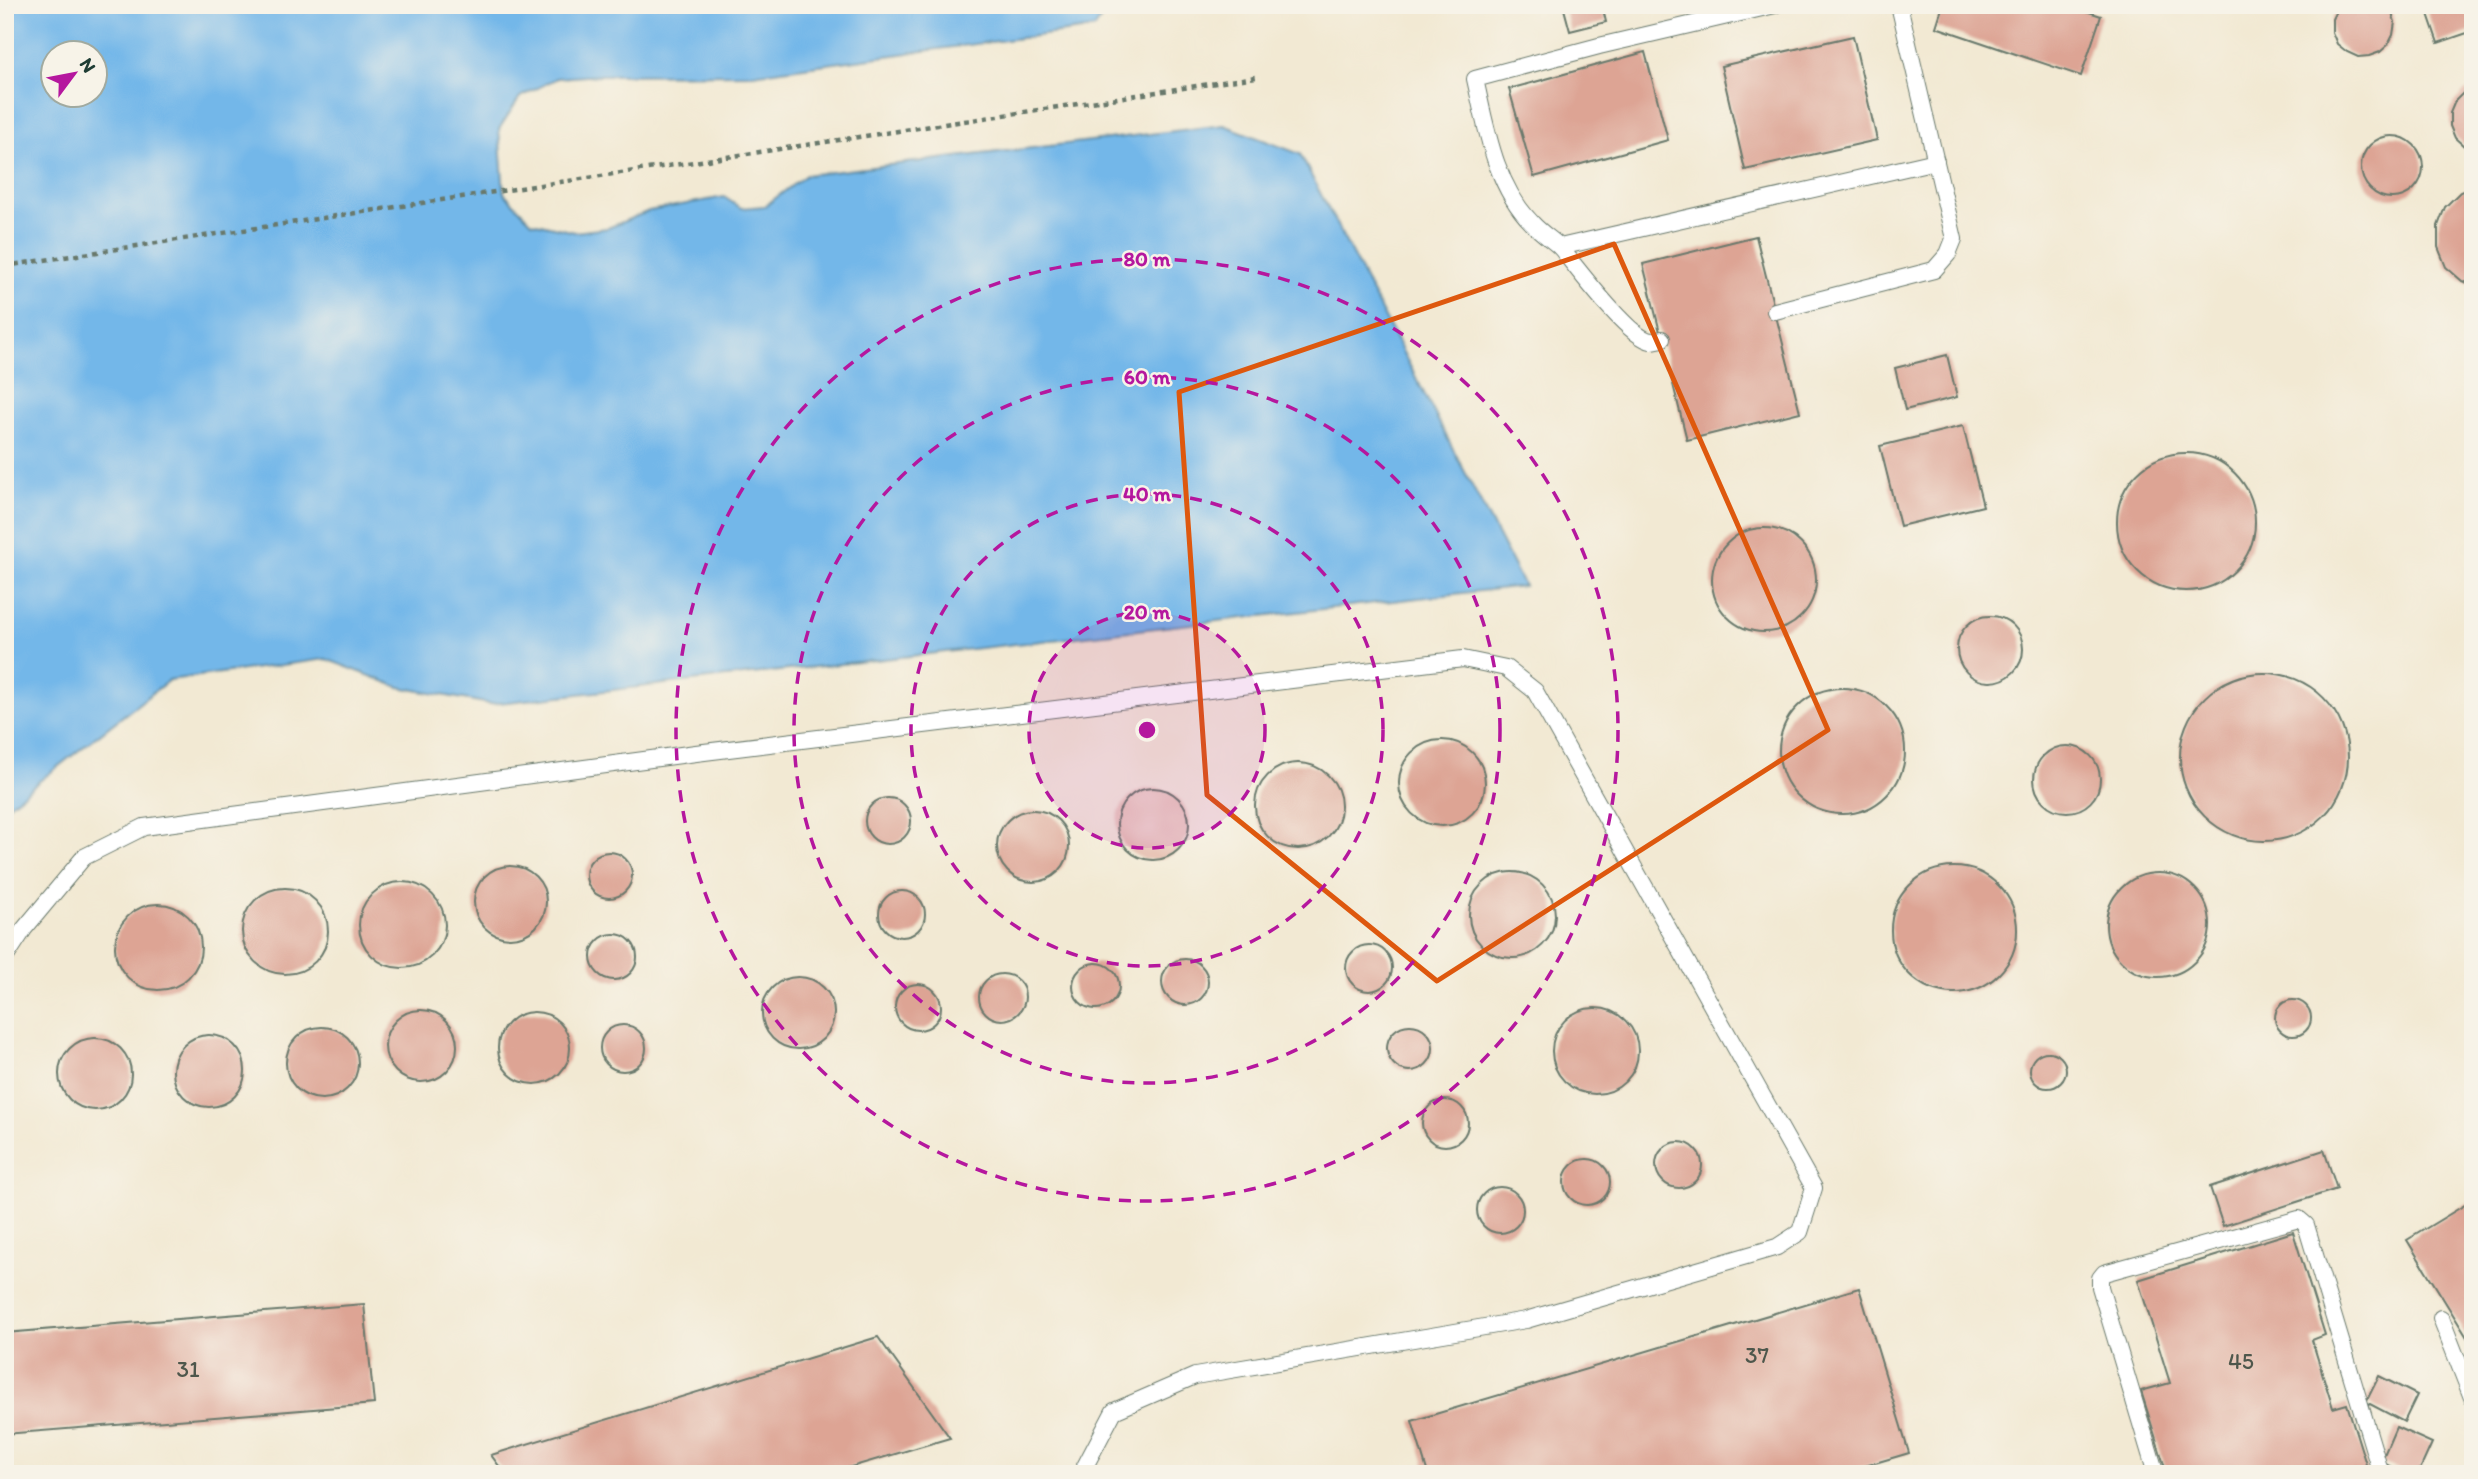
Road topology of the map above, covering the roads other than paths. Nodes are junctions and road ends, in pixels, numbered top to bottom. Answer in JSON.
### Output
{"nodes":[{"id":1,"x":1775,"y":5,"type":"edge"},
{"id":2,"x":1899,"y":5,"type":"edge"},
{"id":3,"x":1936,"y":161,"type":"junction"},
{"id":4,"x":1560,"y":247,"type":"junction"},
{"id":5,"x":1775,"y":311,"type":"dead end"},
{"id":6,"x":1662,"y":339,"type":"dead end"},
{"id":7,"x":5,"y":958,"type":"edge"},
{"id":8,"x":2441,"y":1318,"type":"dead end"},
{"id":9,"x":2473,"y":1400,"type":"edge"},
{"id":10,"x":1081,"y":1474,"type":"edge"},
{"id":11,"x":2156,"y":1474,"type":"edge"},
{"id":12,"x":2381,"y":1474,"type":"edge"}],
"edges":[{"from":1,"to":4,"type":"lane"},
{"from":2,"to":3,"type":"lane"},
{"from":3,"to":4,"type":"lane"},
{"from":3,"to":5,"type":"lane"},
{"from":4,"to":6,"type":"lane"},
{"from":7,"to":10,"type":"lane"},
{"from":8,"to":9,"type":"lane"},
{"from":11,"to":12,"type":"lane"}]}
